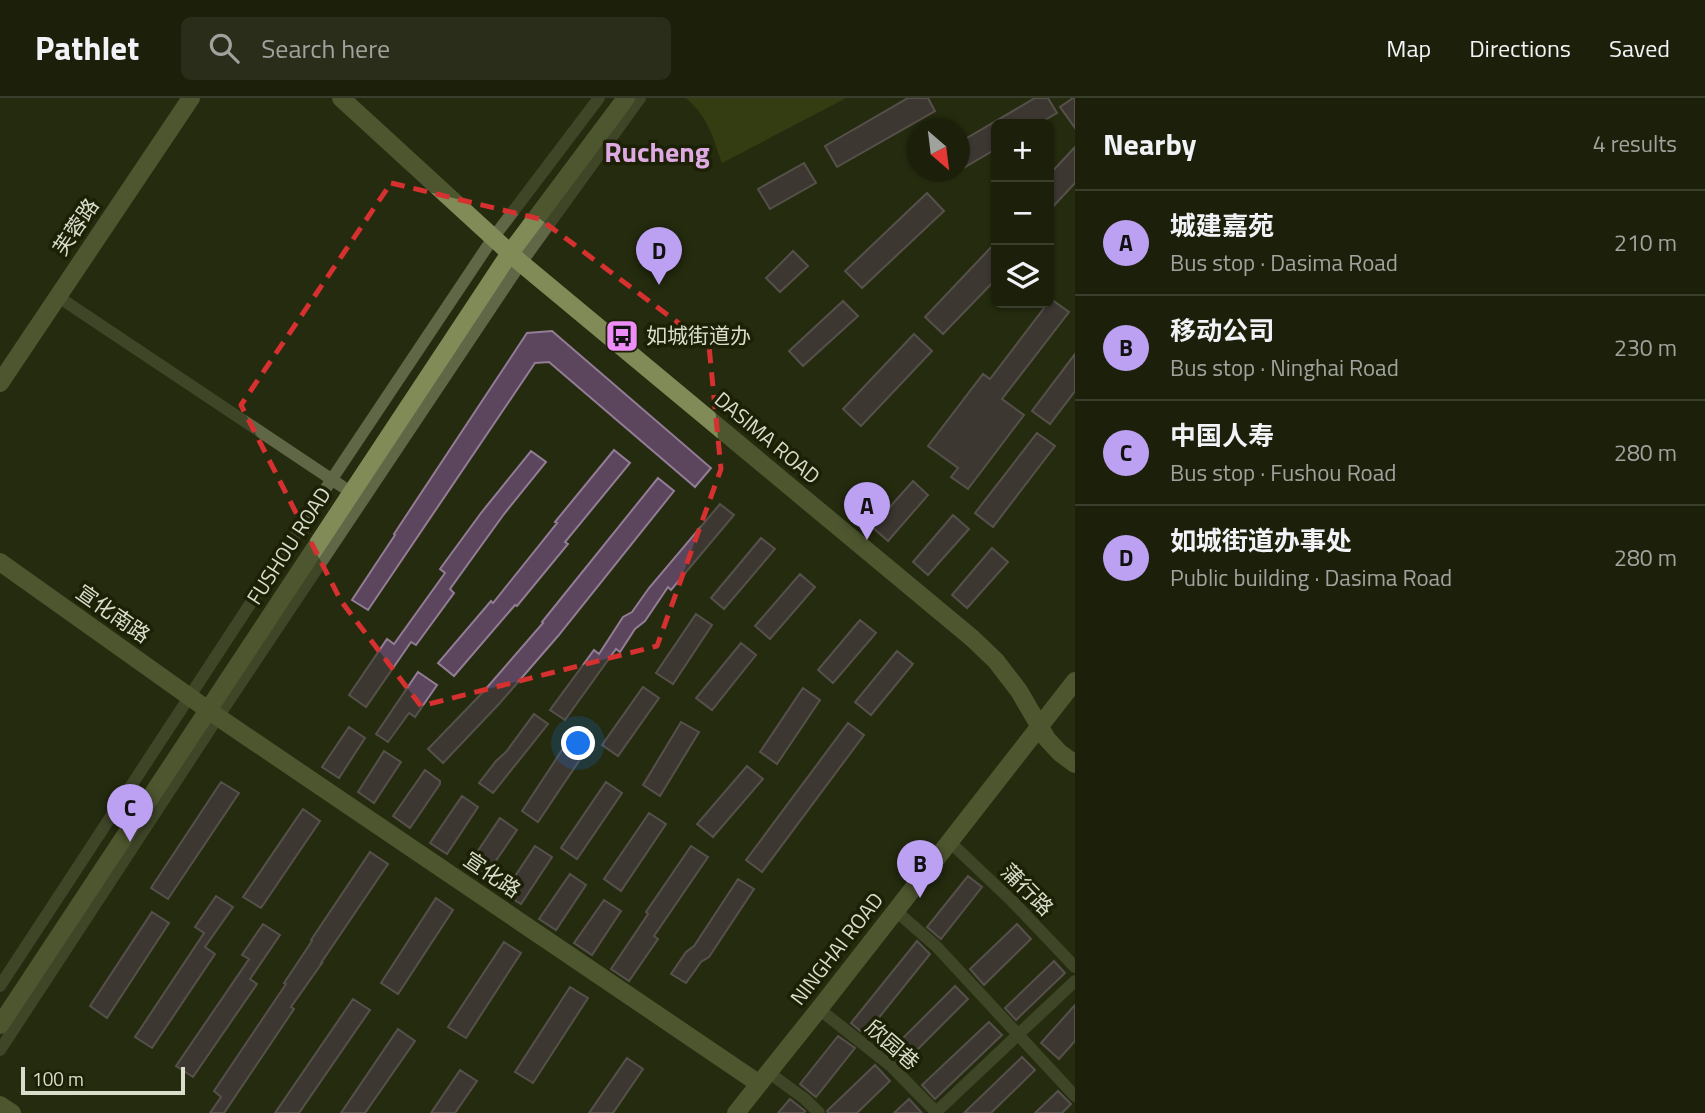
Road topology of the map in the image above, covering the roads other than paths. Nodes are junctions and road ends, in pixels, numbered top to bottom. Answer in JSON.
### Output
{"nodes":[{"id":1,"x":191,"y":98,"type":"edge"},
{"id":2,"x":341,"y":98,"type":"edge"},
{"id":3,"x":599,"y":98,"type":"edge"},
{"id":4,"x":614,"y":98,"type":"edge"},
{"id":5,"x":626,"y":98,"type":"edge"},
{"id":6,"x":640,"y":98,"type":"edge"},
{"id":7,"x":507,"y":250,"type":"junction"},
{"id":8,"x":57,"y":296,"type":"junction"},
{"id":9,"x":0,"y":383,"type":"edge"},
{"id":10,"x":338,"y":483,"type":"junction"},
{"id":11,"x":0,"y":562,"type":"edge"},
{"id":12,"x":1075,"y":681,"type":"edge"},
{"id":13,"x":204,"y":706,"type":"junction"},
{"id":14,"x":1045,"y":718,"type":"junction"},
{"id":15,"x":1075,"y":764,"type":"edge"},
{"id":16,"x":950,"y":842,"type":"junction"},
{"id":17,"x":896,"y":911,"type":"junction"},
{"id":18,"x":1075,"y":967,"type":"edge"},
{"id":19,"x":1075,"y":981,"type":"edge"},
{"id":20,"x":0,"y":986,"type":"edge"},
{"id":21,"x":0,"y":1007,"type":"edge"},
{"id":22,"x":820,"y":1009,"type":"junction"},
{"id":23,"x":0,"y":1025,"type":"edge"},
{"id":24,"x":1017,"y":1035,"type":"junction"},
{"id":25,"x":0,"y":1050,"type":"edge"},
{"id":26,"x":763,"y":1078,"type":"junction"},
{"id":27,"x":1075,"y":1096,"type":"edge"},
{"id":28,"x":0,"y":1105,"type":"edge"},
{"id":29,"x":12,"y":1113,"type":"edge"},
{"id":30,"x":736,"y":1113,"type":"edge"},
{"id":31,"x":819,"y":1113,"type":"edge"},
{"id":32,"x":936,"y":1113,"type":"edge"}],
"edges":[{"from":1,"to":8,"type":"street","name":"芙蓉路"},
{"from":2,"to":7,"type":"street","name":"DASIMA ROAD"},
{"from":3,"to":7,"type":"street"},
{"from":4,"to":7,"type":"street","name":"FUSHOU ROAD"},
{"from":5,"to":7,"type":"street","name":"FUSHOU ROAD"},
{"from":6,"to":7,"type":"street"},
{"from":7,"to":10,"type":"street","name":"FUSHOU ROAD"},
{"from":7,"to":13,"type":"street","name":"FUSHOU ROAD"},
{"from":7,"to":14,"type":"street","name":"DASIMA ROAD"},
{"from":8,"to":9,"type":"street","name":"芙蓉路"},
{"from":8,"to":10,"type":"street"},
{"from":10,"to":13,"type":"street","name":"FUSHOU ROAD"},
{"from":11,"to":13,"type":"street","name":"宣化南路"},
{"from":12,"to":14,"type":"street","name":"NINGHAI ROAD"},
{"from":13,"to":20,"type":"street"},
{"from":13,"to":21,"type":"street","name":"FUSHOU ROAD"},
{"from":13,"to":23,"type":"street","name":"FUSHOU ROAD"},
{"from":13,"to":25,"type":"street"},
{"from":13,"to":26,"type":"street","name":"宣化路"},
{"from":14,"to":15,"type":"street","name":"DASIMA ROAD"},
{"from":14,"to":16,"type":"street","name":"NINGHAI ROAD"},
{"from":16,"to":17,"type":"street","name":"NINGHAI ROAD"},
{"from":16,"to":18,"type":"street","name":"蒲行路"},
{"from":17,"to":22,"type":"street","name":"NINGHAI ROAD"},
{"from":17,"to":24,"type":"street"},
{"from":19,"to":24,"type":"street"},
{"from":22,"to":26,"type":"street","name":"NINGHAI ROAD"},
{"from":22,"to":32,"type":"street","name":"欣园巷"},
{"from":24,"to":27,"type":"street"},
{"from":24,"to":32,"type":"street"},
{"from":26,"to":30,"type":"street","name":"NINGHAI ROAD"},
{"from":26,"to":31,"type":"street"},
{"from":28,"to":29,"type":"street"}]}
